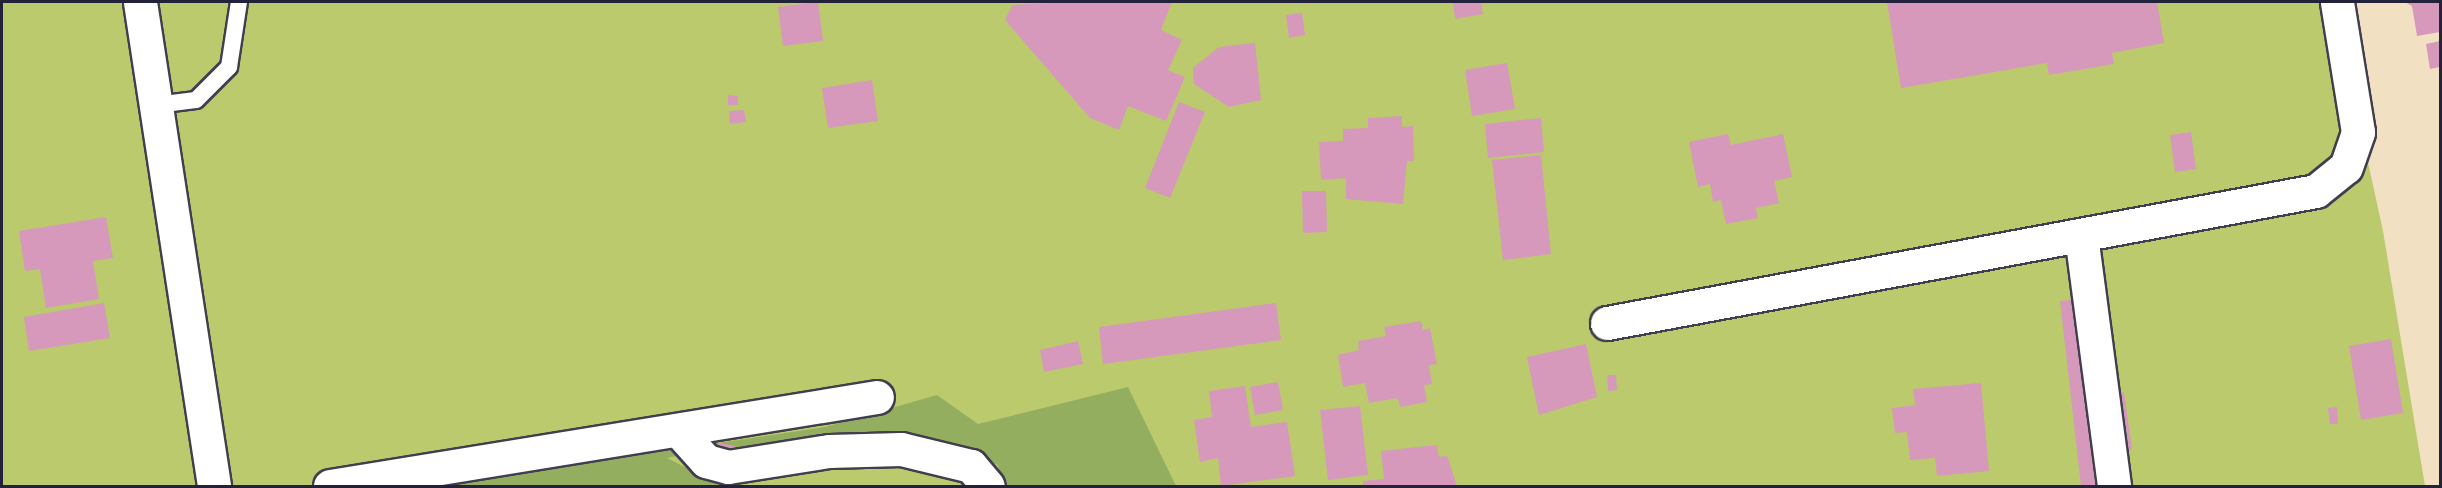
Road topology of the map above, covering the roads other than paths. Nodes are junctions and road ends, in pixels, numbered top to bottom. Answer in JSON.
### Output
{"nodes":[{"id":1,"x":140,"y":2,"type":"edge"},
{"id":2,"x":239,"y":2,"type":"edge"},
{"id":3,"x":2337,"y":2,"type":"edge"},
{"id":4,"x":156,"y":105,"type":"junction"},
{"id":5,"x":2081,"y":235,"type":"junction"},
{"id":6,"x":1607,"y":323,"type":"dead end"},
{"id":7,"x":877,"y":397,"type":"dead end"},
{"id":8,"x":678,"y":430,"type":"junction"},
{"id":9,"x":214,"y":486,"type":"edge"},
{"id":10,"x":330,"y":486,"type":"edge"},
{"id":11,"x":988,"y":486,"type":"edge"},
{"id":12,"x":2114,"y":486,"type":"edge"}],
"edges":[{"from":1,"to":4,"type":"street"},
{"from":2,"to":4,"type":"lane"},
{"from":3,"to":5,"type":"street"},
{"from":4,"to":9,"type":"street"},
{"from":5,"to":6,"type":"street"},
{"from":5,"to":12,"type":"street"},
{"from":7,"to":8,"type":"street"},
{"from":8,"to":10,"type":"street"},
{"from":8,"to":11,"type":"street"}]}
